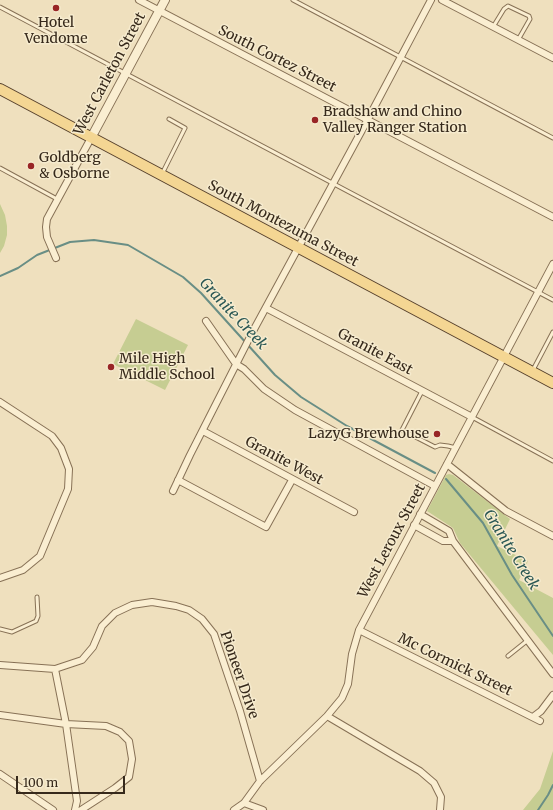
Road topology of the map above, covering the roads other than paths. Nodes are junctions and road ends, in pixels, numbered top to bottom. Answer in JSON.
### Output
{"nodes":[{"id":1,"x":139,"y":0,"type":"edge"},
{"id":2,"x":164,"y":0,"type":"edge"},
{"id":3,"x":293,"y":0,"type":"edge"},
{"id":4,"x":431,"y":0,"type":"edge"},
{"id":5,"x":442,"y":0,"type":"edge"},
{"id":6,"x":0,"y":7,"type":"edge"},
{"id":7,"x":159,"y":11,"type":"junction"},
{"id":8,"x":493,"y":27,"type":"junction"},
{"id":9,"x":518,"y":40,"type":"junction"},
{"id":10,"x":401,"y":56,"type":"junction"},
{"id":11,"x":553,"y":58,"type":"edge"},
{"id":12,"x":125,"y":73,"type":"junction"},
{"id":13,"x":0,"y":89,"type":"edge"},
{"id":14,"x":368,"y":119,"type":"junction"},
{"id":15,"x":169,"y":120,"type":"dead end"},
{"id":16,"x":91,"y":138,"type":"junction"},
{"id":17,"x":553,"y":138,"type":"edge"},
{"id":18,"x":0,"y":168,"type":"edge"},
{"id":19,"x":161,"y":175,"type":"junction"},
{"id":20,"x":334,"y":184,"type":"junction"},
{"id":21,"x":57,"y":199,"type":"junction"},
{"id":22,"x":553,"y":217,"type":"edge"},
{"id":23,"x":299,"y":249,"type":"junction"},
{"id":24,"x":56,"y":258,"type":"dead end"},
{"id":25,"x":553,"y":264,"type":"edge"},
{"id":26,"x":538,"y":292,"type":"junction"},
{"id":27,"x":553,"y":300,"type":"edge"},
{"id":28,"x":266,"y":308,"type":"junction"},
{"id":29,"x":206,"y":321,"type":"dead end"},
{"id":30,"x":553,"y":332,"type":"edge"},
{"id":31,"x":503,"y":358,"type":"junction"},
{"id":32,"x":236,"y":364,"type":"junction"},
{"id":33,"x":532,"y":372,"type":"junction"},
{"id":34,"x":553,"y":383,"type":"edge"},
{"id":35,"x":422,"y":391,"type":"junction"},
{"id":36,"x":0,"y":402,"type":"edge"},
{"id":37,"x":472,"y":417,"type":"junction"},
{"id":38,"x":202,"y":431,"type":"junction"},
{"id":39,"x":456,"y":448,"type":"junction"},
{"id":40,"x":553,"y":461,"type":"edge"},
{"id":41,"x":448,"y":464,"type":"junction"},
{"id":42,"x":178,"y":480,"type":"junction"},
{"id":43,"x":292,"y":480,"type":"junction"},
{"id":44,"x":435,"y":486,"type":"junction"},
{"id":45,"x":173,"y":491,"type":"dead end"},
{"id":46,"x":354,"y":512,"type":"dead end"},
{"id":47,"x":420,"y":514,"type":"junction"},
{"id":48,"x":414,"y":525,"type":"junction"},
{"id":49,"x":553,"y":536,"type":"edge"},
{"id":50,"x":453,"y":541,"type":"junction"},
{"id":51,"x":0,"y":578,"type":"edge"},
{"id":52,"x":37,"y":597,"type":"dead end"},
{"id":53,"x":0,"y":629,"type":"edge"},
{"id":54,"x":359,"y":630,"type":"junction"},
{"id":55,"x":528,"y":640,"type":"junction"},
{"id":56,"x":508,"y":656,"type":"dead end"},
{"id":57,"x":0,"y":665,"type":"edge"},
{"id":58,"x":55,"y":669,"type":"junction"},
{"id":59,"x":553,"y":674,"type":"edge"},
{"id":60,"x":553,"y":695,"type":"edge"},
{"id":61,"x":0,"y":715,"type":"edge"},
{"id":62,"x":326,"y":716,"type":"junction"},
{"id":63,"x":533,"y":717,"type":"junction"},
{"id":64,"x":540,"y":721,"type":"dead end"},
{"id":65,"x":66,"y":724,"type":"junction"},
{"id":66,"x":0,"y":774,"type":"edge"},
{"id":67,"x":260,"y":781,"type":"junction"},
{"id":68,"x":244,"y":803,"type":"junction"},
{"id":69,"x":53,"y":810,"type":"edge"},
{"id":70,"x":75,"y":810,"type":"edge"},
{"id":71,"x":81,"y":810,"type":"edge"},
{"id":72,"x":234,"y":810,"type":"edge"},
{"id":73,"x":263,"y":810,"type":"edge"},
{"id":74,"x":440,"y":810,"type":"edge"}],
"edges":[{"from":1,"to":7,"type":"street","name":"South Cortez Street"},
{"from":2,"to":7,"type":"street","name":"West Carleton Street"},
{"from":3,"to":10,"type":"lane"},
{"from":4,"to":10,"type":"street"},
{"from":5,"to":8,"type":"street"},
{"from":6,"to":12,"type":"lane"},
{"from":7,"to":12,"type":"street","name":"West Carleton Street"},
{"from":7,"to":14,"type":"street","name":"South Cortez Street"},
{"from":8,"to":9,"type":"street"},
{"from":8,"to":9,"type":"lane"},
{"from":9,"to":11,"type":"street"},
{"from":10,"to":14,"type":"street"},
{"from":10,"to":17,"type":"lane"},
{"from":12,"to":16,"type":"street","name":"West Carleton Street"},
{"from":12,"to":20,"type":"lane"},
{"from":13,"to":16,"type":"main road","name":"South Montezuma Street"},
{"from":14,"to":20,"type":"street"},
{"from":14,"to":22,"type":"street","name":"South Cortez Street"},
{"from":15,"to":19,"type":"lane"},
{"from":16,"to":19,"type":"main road","name":"South Montezuma Street"},
{"from":16,"to":21,"type":"street","name":"West Carleton Street"},
{"from":18,"to":21,"type":"lane"},
{"from":19,"to":23,"type":"main road","name":"South Montezuma Street"},
{"from":20,"to":23,"type":"street"},
{"from":20,"to":26,"type":"lane"},
{"from":21,"to":24,"type":"street","name":"West Carleton Street"},
{"from":23,"to":28,"type":"street"},
{"from":23,"to":31,"type":"main road","name":"South Montezuma Street"},
{"from":25,"to":26,"type":"street","name":"West Leroux Street"},
{"from":26,"to":27,"type":"lane"},
{"from":26,"to":31,"type":"street","name":"West Leroux Street"},
{"from":28,"to":32,"type":"street"},
{"from":28,"to":35,"type":"street","name":"Granite East"},
{"from":29,"to":32,"type":"street"},
{"from":30,"to":33,"type":"lane"},
{"from":31,"to":33,"type":"main road","name":"South Montezuma Street"},
{"from":31,"to":37,"type":"street","name":"West Leroux Street"},
{"from":32,"to":38,"type":"street"},
{"from":32,"to":44,"type":"street"},
{"from":33,"to":34,"type":"main road","name":"South Montezuma Street"},
{"from":35,"to":37,"type":"street","name":"Granite East"},
{"from":35,"to":39,"type":"lane"},
{"from":36,"to":51,"type":"street"},
{"from":37,"to":39,"type":"street","name":"West Leroux Street"},
{"from":37,"to":40,"type":"lane"},
{"from":38,"to":42,"type":"street"},
{"from":38,"to":43,"type":"street","name":"Granite West"},
{"from":39,"to":41,"type":"street","name":"West Leroux Street"},
{"from":41,"to":44,"type":"street","name":"West Leroux Street"},
{"from":41,"to":49,"type":"street"},
{"from":42,"to":43,"type":"street"},
{"from":42,"to":45,"type":"street"},
{"from":43,"to":46,"type":"street","name":"Granite West"},
{"from":44,"to":47,"type":"street","name":"West Leroux Street"},
{"from":47,"to":48,"type":"street","name":"West Leroux Street"},
{"from":47,"to":50,"type":"street"},
{"from":48,"to":50,"type":"street"},
{"from":48,"to":54,"type":"street","name":"West Leroux Street"},
{"from":50,"to":55,"type":"street"},
{"from":52,"to":53,"type":"lane"},
{"from":54,"to":62,"type":"street","name":"West Leroux Street"},
{"from":54,"to":63,"type":"street","name":"Mc Cormick Street"},
{"from":55,"to":56,"type":"lane"},
{"from":55,"to":59,"type":"street"},
{"from":57,"to":58,"type":"street","name":"Pioneer Drive"},
{"from":58,"to":65,"type":"street"},
{"from":58,"to":67,"type":"street","name":"Pioneer Drive"},
{"from":60,"to":63,"type":"street"},
{"from":61,"to":65,"type":"street"},
{"from":62,"to":67,"type":"street","name":"West Leroux Street"},
{"from":62,"to":74,"type":"street"},
{"from":63,"to":64,"type":"street","name":"Mc Cormick Street"},
{"from":65,"to":70,"type":"street"},
{"from":65,"to":71,"type":"street"},
{"from":66,"to":69,"type":"street"},
{"from":67,"to":68,"type":"street","name":"West Leroux Street"},
{"from":68,"to":72,"type":"street","name":"West Leroux Street"},
{"from":68,"to":73,"type":"street"}]}
